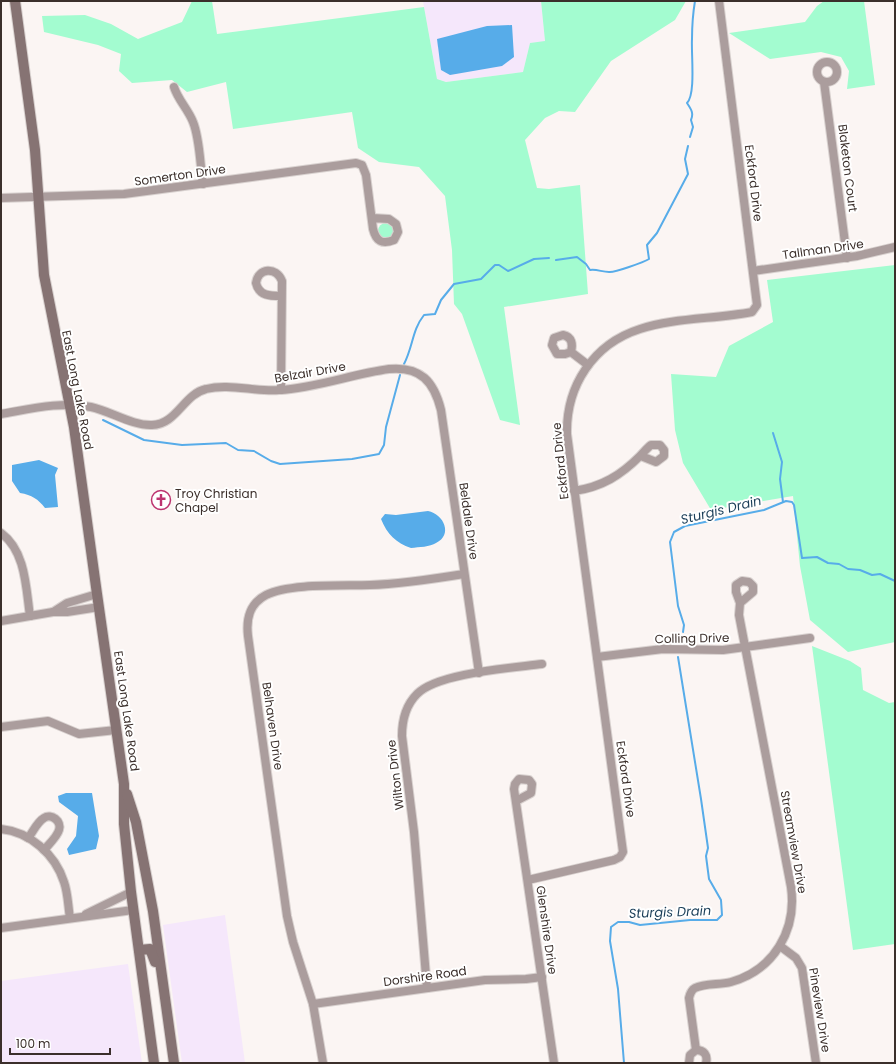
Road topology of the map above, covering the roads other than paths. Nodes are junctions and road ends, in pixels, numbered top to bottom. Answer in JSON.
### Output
{"nodes":[{"id":1,"x":15,"y":1,"type":"edge"},
{"id":2,"x":719,"y":1,"type":"edge"},
{"id":3,"x":824,"y":82,"type":"dead end"},
{"id":4,"x":174,"y":86,"type":"dead end"},
{"id":5,"x":203,"y":184,"type":"junction"},
{"id":6,"x":38,"y":196,"type":"junction"},
{"id":7,"x":1,"y":198,"type":"edge"},
{"id":8,"x":372,"y":218,"type":"dead end"},
{"id":9,"x":895,"y":247,"type":"edge"},
{"id":10,"x":847,"y":258,"type":"junction"},
{"id":11,"x":753,"y":271,"type":"junction"},
{"id":12,"x":281,"y":296,"type":"dead end"},
{"id":13,"x":571,"y":352,"type":"dead end"},
{"id":14,"x":588,"y":365,"type":"junction"},
{"id":15,"x":425,"y":377,"type":"joint"},
{"id":16,"x":281,"y":390,"type":"junction"},
{"id":17,"x":70,"y":404,"type":"junction"},
{"id":18,"x":1,"y":414,"type":"edge"},
{"id":19,"x":641,"y":456,"type":"dead end"},
{"id":20,"x":574,"y":491,"type":"junction"},
{"id":21,"x":1,"y":533,"type":"edge"},
{"id":22,"x":464,"y":574,"type":"junction"},
{"id":23,"x":97,"y":594,"type":"junction"},
{"id":24,"x":740,"y":603,"type":"dead end"},
{"id":25,"x":99,"y":607,"type":"junction"},
{"id":26,"x":53,"y":612,"type":"junction"},
{"id":27,"x":30,"y":616,"type":"junction"},
{"id":28,"x":1,"y":621,"type":"edge"},
{"id":29,"x":810,"y":638,"type":"dead end"},
{"id":30,"x":745,"y":648,"type":"junction"},
{"id":31,"x":597,"y":657,"type":"junction"},
{"id":32,"x":542,"y":664,"type":"dead end"},
{"id":33,"x":479,"y":673,"type":"junction"},
{"id":34,"x":1,"y":727,"type":"edge"},
{"id":35,"x":116,"y":730,"type":"junction"},
{"id":36,"x":124,"y":784,"type":"junction"},
{"id":37,"x":516,"y":801,"type":"dead end"},
{"id":38,"x":1,"y":829,"type":"edge"},
{"id":39,"x":28,"y":838,"type":"junction"},
{"id":40,"x":44,"y":850,"type":"junction"},
{"id":41,"x":128,"y":864,"type":"junction"},
{"id":42,"x":528,"y":880,"type":"junction"},
{"id":43,"x":131,"y":892,"type":"junction"},
{"id":44,"x":133,"y":910,"type":"junction"},
{"id":45,"x":154,"y":917,"type":"junction"},
{"id":46,"x":74,"y":918,"type":"junction"},
{"id":47,"x":1,"y":928,"type":"edge"},
{"id":48,"x":780,"y":946,"type":"junction"},
{"id":49,"x":139,"y":950,"type":"junction"},
{"id":50,"x":542,"y":977,"type":"junction"},
{"id":51,"x":427,"y":988,"type":"junction"},
{"id":52,"x":313,"y":1004,"type":"junction"},
{"id":53,"x":696,"y":1050,"type":"junction"},
{"id":54,"x":154,"y":1063,"type":"edge"},
{"id":55,"x":169,"y":1063,"type":"edge"},
{"id":56,"x":174,"y":1063,"type":"edge"},
{"id":57,"x":323,"y":1063,"type":"edge"},
{"id":58,"x":554,"y":1063,"type":"edge"},
{"id":59,"x":690,"y":1063,"type":"edge"},
{"id":60,"x":706,"y":1063,"type":"edge"},
{"id":61,"x":816,"y":1063,"type":"edge"}],
"edges":[{"from":1,"to":6,"type":"main road","name":"East Long Lake Road"},
{"from":2,"to":11,"type":"street","name":"Eckford Drive"},
{"from":3,"to":10,"type":"street","name":"Blaketon Court"},
{"from":4,"to":5,"type":"street"},
{"from":5,"to":6,"type":"street","name":"Somerton Drive"},
{"from":5,"to":8,"type":"street","name":"Somerton Drive"},
{"from":6,"to":7,"type":"street","name":"Somerton Drive"},
{"from":6,"to":17,"type":"main road","name":"East Long Lake Road"},
{"from":9,"to":10,"type":"street","name":"Tallman Drive"},
{"from":10,"to":11,"type":"street","name":"Tallman Drive"},
{"from":11,"to":14,"type":"street","name":"Eckford Drive"},
{"from":12,"to":16,"type":"street"},
{"from":13,"to":14,"type":"street"},
{"from":14,"to":20,"type":"street","name":"Eckford Drive"},
{"from":15,"to":16,"type":"street","name":"Belzair Drive"},
{"from":15,"to":22,"type":"street","name":"Beldale Drive"},
{"from":16,"to":17,"type":"street","name":"Belzair Drive"},
{"from":17,"to":18,"type":"street","name":"Belzair Drive"},
{"from":17,"to":23,"type":"main road","name":"East Long Lake Road"},
{"from":19,"to":20,"type":"street"},
{"from":20,"to":31,"type":"street","name":"Eckford Drive"},
{"from":21,"to":27,"type":"street"},
{"from":22,"to":33,"type":"street","name":"Beldale Drive"},
{"from":22,"to":52,"type":"street","name":"Belhaven Drive"},
{"from":23,"to":25,"type":"main road","name":"East Long Lake Road"},
{"from":23,"to":26,"type":"street"},
{"from":24,"to":30,"type":"street","name":"Streamview Drive"},
{"from":25,"to":26,"type":"street"},
{"from":25,"to":35,"type":"main road","name":"East Long Lake Road"},
{"from":26,"to":27,"type":"street"},
{"from":27,"to":28,"type":"street"},
{"from":29,"to":30,"type":"street","name":"Colling Drive"},
{"from":30,"to":31,"type":"street","name":"Colling Drive"},
{"from":30,"to":48,"type":"street","name":"Streamview Drive"},
{"from":31,"to":42,"type":"street","name":"Eckford Drive"},
{"from":32,"to":33,"type":"street","name":"Wilton Drive"},
{"from":33,"to":51,"type":"street","name":"Wilton Drive"},
{"from":34,"to":35,"type":"street"},
{"from":35,"to":36,"type":"main road","name":"East Long Lake Road"},
{"from":36,"to":41,"type":"main road","name":"East Long Lake Road"},
{"from":36,"to":45,"type":"main road","name":"East Long Lake Road"},
{"from":37,"to":42,"type":"street","name":"Glenshire Drive"},
{"from":38,"to":39,"type":"street"},
{"from":39,"to":40,"type":"street"},
{"from":39,"to":40,"type":"street"},
{"from":40,"to":46,"type":"street"},
{"from":41,"to":43,"type":"main road","name":"East Long Lake Road"},
{"from":41,"to":45,"type":"main road"},
{"from":42,"to":50,"type":"street","name":"Glenshire Drive"},
{"from":43,"to":44,"type":"main road","name":"East Long Lake Road"},
{"from":43,"to":46,"type":"street"},
{"from":44,"to":46,"type":"street"},
{"from":44,"to":49,"type":"main road","name":"East Long Lake Road"},
{"from":45,"to":56,"type":"main road","name":"East Long Lake Road"},
{"from":46,"to":47,"type":"street"},
{"from":48,"to":53,"type":"street","name":"Streamview Drive"},
{"from":48,"to":61,"type":"street","name":"Pineview Drive"},
{"from":49,"to":54,"type":"main road","name":"East Long Lake Road"},
{"from":49,"to":55,"type":"main road"},
{"from":50,"to":51,"type":"street","name":"Dorshire Road"},
{"from":50,"to":58,"type":"street","name":"Glenshire Drive"},
{"from":51,"to":52,"type":"street","name":"Dorshire Road"},
{"from":52,"to":57,"type":"street","name":"Belhaven Drive"},
{"from":53,"to":59,"type":"street"},
{"from":53,"to":60,"type":"street","name":"Streamview Drive"}]}
